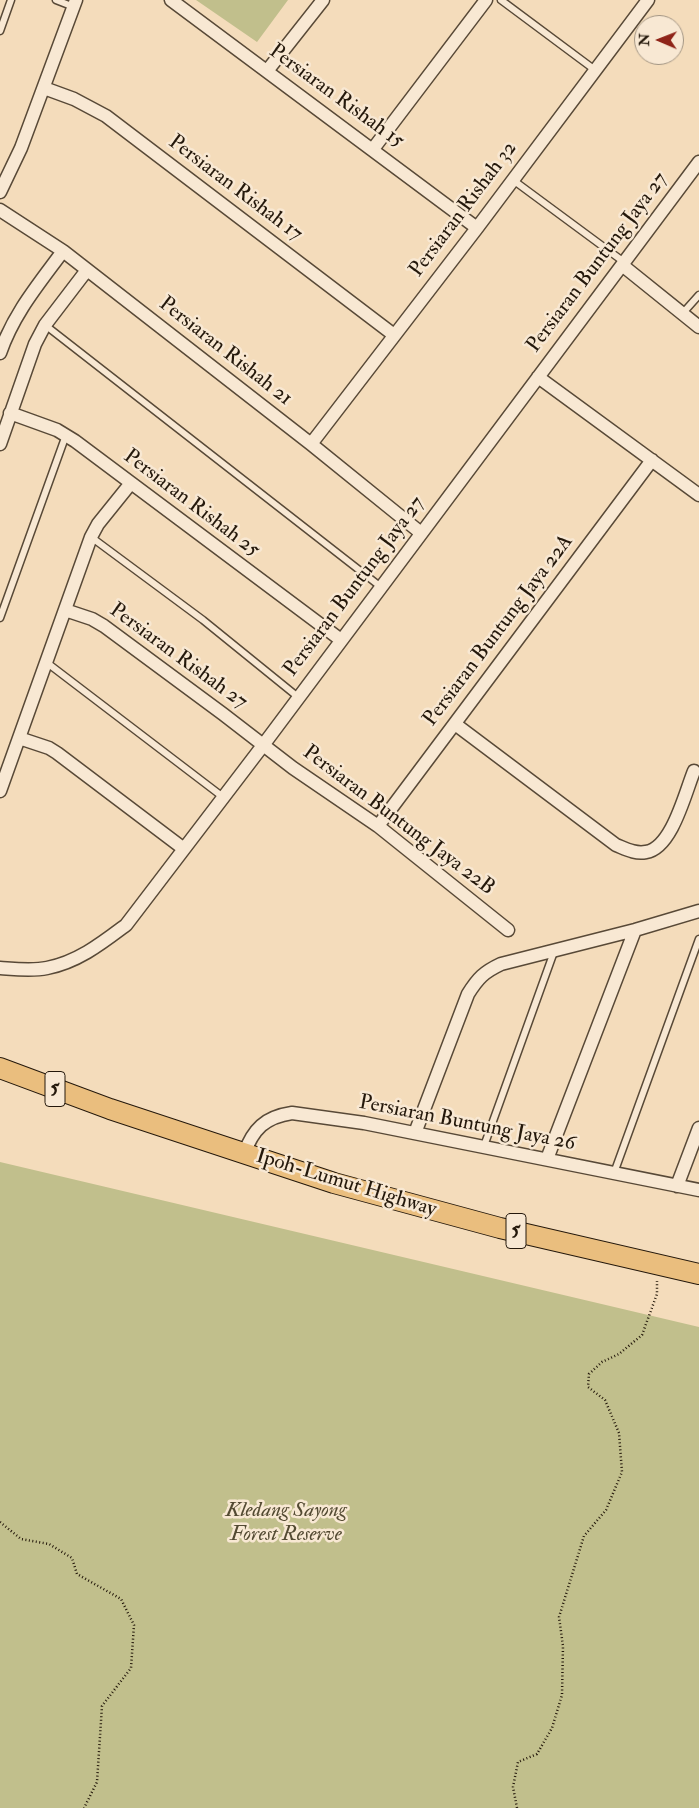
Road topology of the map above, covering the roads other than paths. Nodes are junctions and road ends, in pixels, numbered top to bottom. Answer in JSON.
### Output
{"nodes":[{"id":1,"x":12,"y":0,"type":"edge"},
{"id":2,"x":56,"y":0,"type":"edge"},
{"id":3,"x":171,"y":0,"type":"edge"},
{"id":4,"x":324,"y":0,"type":"edge"},
{"id":5,"x":486,"y":0,"type":"edge"},
{"id":6,"x":501,"y":0,"type":"edge"},
{"id":7,"x":648,"y":0,"type":"edge"},
{"id":8,"x":75,"y":3,"type":"edge"},
{"id":9,"x":0,"y":31,"type":"edge"},
{"id":10,"x":595,"y":70,"type":"junction"},
{"id":11,"x":267,"y":72,"type":"junction"},
{"id":12,"x":44,"y":88,"type":"junction"},
{"id":13,"x":373,"y":149,"type":"junction"},
{"id":14,"x":699,"y":162,"type":"edge"},
{"id":15,"x":513,"y":180,"type":"junction"},
{"id":16,"x":0,"y":192,"type":"edge"},
{"id":17,"x":0,"y":210,"type":"edge"},
{"id":18,"x":477,"y":228,"type":"junction"},
{"id":19,"x":63,"y":251,"type":"junction"},
{"id":20,"x":623,"y":263,"type":"junction"},
{"id":21,"x":87,"y":270,"type":"junction"},
{"id":22,"x":699,"y":295,"type":"edge"},
{"id":23,"x":682,"y":314,"type":"junction"},
{"id":24,"x":45,"y":325,"type":"junction"},
{"id":25,"x":699,"y":327,"type":"edge"},
{"id":26,"x":394,"y":335,"type":"junction"},
{"id":27,"x":0,"y":353,"type":"edge"},
{"id":28,"x":538,"y":377,"type":"junction"},
{"id":29,"x":10,"y":413,"type":"junction"},
{"id":30,"x":66,"y":435,"type":"junction"},
{"id":31,"x":0,"y":444,"type":"edge"},
{"id":32,"x":311,"y":444,"type":"junction"},
{"id":33,"x":652,"y":460,"type":"junction"},
{"id":34,"x":131,"y":483,"type":"junction"},
{"id":35,"x":699,"y":495,"type":"edge"},
{"id":36,"x":421,"y":533,"type":"junction"},
{"id":37,"x":91,"y":537,"type":"junction"},
{"id":38,"x":381,"y":587,"type":"junction"},
{"id":39,"x":65,"y":610,"type":"junction"},
{"id":40,"x":0,"y":618,"type":"edge"},
{"id":41,"x":341,"y":640,"type":"junction"},
{"id":42,"x":46,"y":662,"type":"junction"},
{"id":43,"x":298,"y":697,"type":"junction"},
{"id":44,"x":455,"y":724,"type":"junction"},
{"id":45,"x":19,"y":738,"type":"junction"},
{"id":46,"x":264,"y":744,"type":"junction"},
{"id":47,"x":694,"y":771,"type":"dead end"},
{"id":48,"x":0,"y":791,"type":"edge"},
{"id":49,"x":223,"y":797,"type":"junction"},
{"id":50,"x":378,"y":826,"type":"junction"},
{"id":51,"x":184,"y":849,"type":"junction"},
{"id":52,"x":699,"y":911,"type":"edge"},
{"id":53,"x":508,"y":930,"type":"dead end"},
{"id":54,"x":635,"y":930,"type":"junction"},
{"id":55,"x":699,"y":939,"type":"edge"},
{"id":56,"x":556,"y":949,"type":"junction"},
{"id":57,"x":0,"y":968,"type":"edge"},
{"id":58,"x":0,"y":1068,"type":"edge"},
{"id":59,"x":699,"y":1128,"type":"edge"},
{"id":60,"x":415,"y":1133,"type":"junction"},
{"id":61,"x":484,"y":1146,"type":"junction"},
{"id":62,"x":244,"y":1154,"type":"junction"},
{"id":63,"x":547,"y":1159,"type":"junction"},
{"id":64,"x":614,"y":1173,"type":"junction"},
{"id":65,"x":677,"y":1186,"type":"junction"},
{"id":66,"x":699,"y":1190,"type":"edge"},
{"id":67,"x":699,"y":1274,"type":"edge"}],
"edges":[{"from":1,"to":9,"type":"lane"},
{"from":2,"to":8,"type":"lane"},
{"from":3,"to":11,"type":"street","name":"Persiaran Rishah 15"},
{"from":4,"to":11,"type":"street"},
{"from":5,"to":13,"type":"street"},
{"from":6,"to":10,"type":"lane"},
{"from":7,"to":10,"type":"street","name":"Persiaran Rishah 32"},
{"from":8,"to":12,"type":"street"},
{"from":10,"to":15,"type":"street","name":"Persiaran Rishah 32"},
{"from":11,"to":13,"type":"street","name":"Persiaran Rishah 15"},
{"from":12,"to":16,"type":"street"},
{"from":12,"to":26,"type":"street","name":"Persiaran Rishah 17"},
{"from":13,"to":18,"type":"street","name":"Persiaran Rishah 15"},
{"from":14,"to":20,"type":"street","name":"Persiaran Buntung Jaya 27"},
{"from":15,"to":18,"type":"street","name":"Persiaran Rishah 32"},
{"from":15,"to":20,"type":"lane"},
{"from":17,"to":19,"type":"street","name":"Persiaran Rishah 21"},
{"from":18,"to":26,"type":"street","name":"Persiaran Rishah 32"},
{"from":19,"to":21,"type":"street","name":"Persiaran Rishah 21"},
{"from":19,"to":27,"type":"street"},
{"from":20,"to":23,"type":"street"},
{"from":20,"to":28,"type":"street","name":"Persiaran Buntung Jaya 27"},
{"from":21,"to":24,"type":"street"},
{"from":21,"to":32,"type":"street","name":"Persiaran Rishah 21"},
{"from":22,"to":23,"type":"lane"},
{"from":23,"to":25,"type":"street"},
{"from":24,"to":29,"type":"street"},
{"from":24,"to":38,"type":"lane"},
{"from":26,"to":32,"type":"street","name":"Persiaran Rishah 32"},
{"from":28,"to":33,"type":"street"},
{"from":28,"to":36,"type":"street","name":"Persiaran Buntung Jaya 27"},
{"from":29,"to":30,"type":"street","name":"Persiaran Rishah 25"},
{"from":29,"to":31,"type":"street"},
{"from":30,"to":34,"type":"street","name":"Persiaran Rishah 25"},
{"from":30,"to":40,"type":"lane"},
{"from":32,"to":36,"type":"street","name":"Persiaran Rishah 21"},
{"from":33,"to":35,"type":"street"},
{"from":33,"to":44,"type":"street","name":"Persiaran Buntung Jaya 22A"},
{"from":34,"to":37,"type":"street"},
{"from":34,"to":41,"type":"street","name":"Persiaran Rishah 25"},
{"from":36,"to":38,"type":"street","name":"Persiaran Buntung Jaya 27"},
{"from":37,"to":39,"type":"street"},
{"from":37,"to":43,"type":"lane"},
{"from":38,"to":41,"type":"street","name":"Persiaran Buntung Jaya 27"},
{"from":39,"to":42,"type":"street"},
{"from":39,"to":46,"type":"street","name":"Persiaran Rishah 27"},
{"from":41,"to":43,"type":"street","name":"Persiaran Buntung Jaya 27"},
{"from":42,"to":45,"type":"street"},
{"from":42,"to":49,"type":"lane"},
{"from":43,"to":46,"type":"street","name":"Persiaran Buntung Jaya 27"},
{"from":44,"to":47,"type":"street"},
{"from":44,"to":50,"type":"street","name":"Persiaran Buntung Jaya 22A"},
{"from":45,"to":48,"type":"street"},
{"from":45,"to":51,"type":"street"},
{"from":46,"to":49,"type":"street","name":"Persiaran Buntung Jaya 27"},
{"from":46,"to":50,"type":"street","name":"Persiaran Buntung Jaya 22B"},
{"from":49,"to":51,"type":"street","name":"Persiaran Buntung Jaya 27"},
{"from":50,"to":53,"type":"street","name":"Persiaran Buntung Jaya 22B"},
{"from":51,"to":57,"type":"street","name":"Persiaran Buntung Jaya 27"},
{"from":52,"to":54,"type":"street"},
{"from":54,"to":56,"type":"street"},
{"from":54,"to":63,"type":"street"},
{"from":55,"to":64,"type":"lane"},
{"from":56,"to":60,"type":"street"},
{"from":56,"to":61,"type":"lane"},
{"from":58,"to":62,"type":"highway","name":"Ipoh-Lumut Highway","number":"5"},
{"from":59,"to":65,"type":"street"},
{"from":60,"to":61,"type":"street","name":"Persiaran Buntung Jaya 26"},
{"from":60,"to":62,"type":"street","name":"Persiaran Buntung Jaya 26"},
{"from":61,"to":63,"type":"street","name":"Persiaran Buntung Jaya 26"},
{"from":62,"to":67,"type":"highway","name":"Ipoh-Lumut Highway","number":"5"},
{"from":63,"to":64,"type":"street","name":"Persiaran Buntung Jaya 26"},
{"from":64,"to":65,"type":"street","name":"Persiaran Buntung Jaya 26"},
{"from":65,"to":66,"type":"street","name":"Persiaran Buntung Jaya 26"}]}
